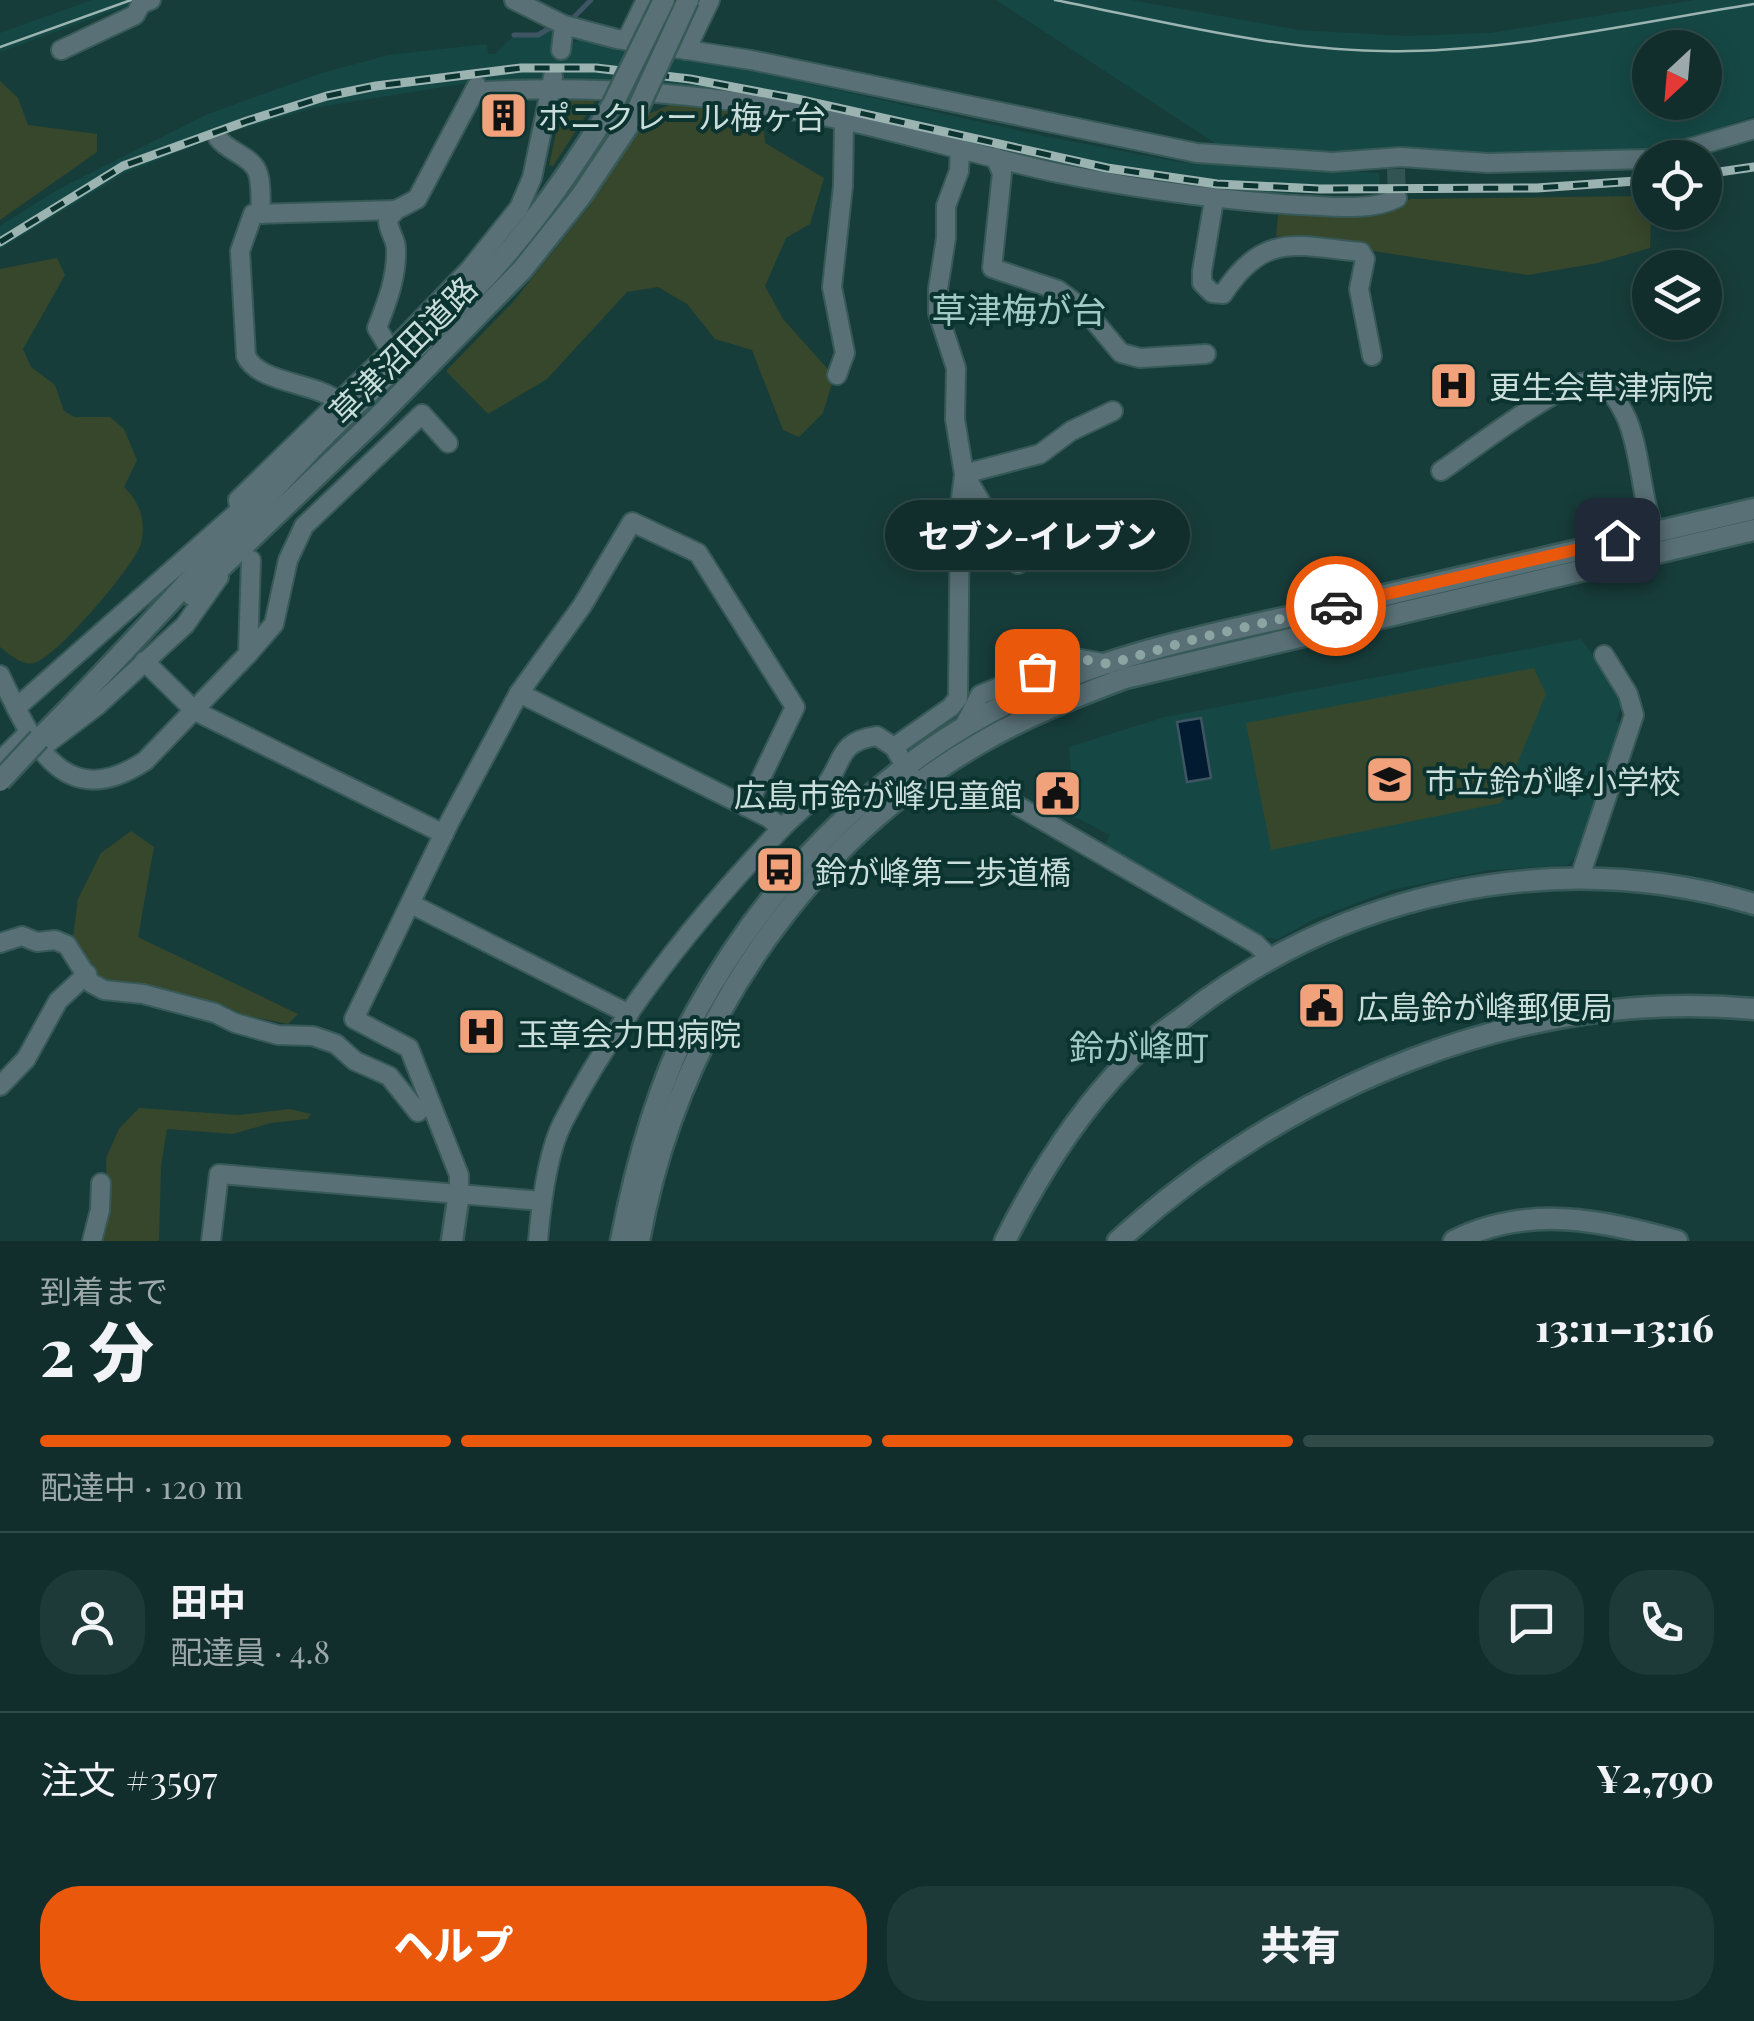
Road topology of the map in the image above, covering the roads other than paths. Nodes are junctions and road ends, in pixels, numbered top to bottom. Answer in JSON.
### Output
{"nodes":[{"id":1,"x":152,"y":0,"type":"edge"},
{"id":2,"x":514,"y":0,"type":"edge"},
{"id":3,"x":646,"y":0,"type":"edge"},
{"id":4,"x":664,"y":0,"type":"edge"},
{"id":5,"x":688,"y":0,"type":"edge"},
{"id":6,"x":710,"y":0,"type":"edge"},
{"id":7,"x":564,"y":26,"type":"junction"},
{"id":8,"x":627,"y":39,"type":"junction"},
{"id":9,"x":61,"y":50,"type":"dead end"},
{"id":10,"x":561,"y":50,"type":"dead end"},
{"id":11,"x":686,"y":50,"type":"junction"},
{"id":12,"x":553,"y":82,"type":"junction"},
{"id":13,"x":844,"y":122,"type":"junction"},
{"id":14,"x":1754,"y":129,"type":"edge"},
{"id":15,"x":218,"y":138,"type":"dead end"},
{"id":16,"x":1716,"y":140,"type":"edge"},
{"id":17,"x":960,"y":148,"type":"junction"},
{"id":18,"x":995,"y":157,"type":"junction"},
{"id":19,"x":1632,"y":159,"type":"edge"},
{"id":20,"x":1346,"y":162,"type":"junction"},
{"id":21,"x":1396,"y":169,"type":"dead end"},
{"id":22,"x":1396,"y":198,"type":"dead end"},
{"id":23,"x":1214,"y":200,"type":"junction"},
{"id":24,"x":396,"y":210,"type":"junction"},
{"id":25,"x":261,"y":214,"type":"junction"},
{"id":26,"x":391,"y":350,"type":"junction"},
{"id":27,"x":1206,"y":354,"type":"dead end"},
{"id":28,"x":1372,"y":356,"type":"dead end"},
{"id":29,"x":837,"y":375,"type":"dead end"},
{"id":30,"x":339,"y":402,"type":"junction"},
{"id":31,"x":1113,"y":410,"type":"dead end"},
{"id":32,"x":448,"y":443,"type":"dead end"},
{"id":33,"x":306,"y":454,"type":"junction"},
{"id":34,"x":1441,"y":472,"type":"dead end"},
{"id":35,"x":964,"y":474,"type":"junction"},
{"id":36,"x":239,"y":506,"type":"dead end"},
{"id":37,"x":1754,"y":509,"type":"edge"},
{"id":38,"x":1754,"y":530,"type":"edge"},
{"id":39,"x":1655,"y":532,"type":"junction"},
{"id":40,"x":241,"y":560,"type":"junction"},
{"id":41,"x":1018,"y":564,"type":"dead end"},
{"id":42,"x":248,"y":654,"type":"junction"},
{"id":43,"x":1604,"y":655,"type":"dead end"},
{"id":44,"x":144,"y":661,"type":"junction"},
{"id":45,"x":0,"y":675,"type":"edge"},
{"id":46,"x":91,"y":687,"type":"junction"},
{"id":47,"x":519,"y":694,"type":"junction"},
{"id":48,"x":16,"y":708,"type":"junction"},
{"id":49,"x":195,"y":711,"type":"junction"},
{"id":50,"x":37,"y":739,"type":"junction"},
{"id":51,"x":894,"y":747,"type":"junction"},
{"id":52,"x":0,"y":761,"type":"edge"},
{"id":53,"x":905,"y":767,"type":"junction"},
{"id":54,"x":0,"y":781,"type":"edge"},
{"id":55,"x":916,"y":785,"type":"junction"},
{"id":56,"x":1006,"y":799,"type":"dead end"},
{"id":57,"x":747,"y":807,"type":"junction"},
{"id":58,"x":782,"y":828,"type":"junction"},
{"id":59,"x":444,"y":834,"type":"junction"},
{"id":60,"x":1580,"y":877,"type":"junction"},
{"id":61,"x":411,"y":904,"type":"junction"},
{"id":62,"x":1754,"y":904,"type":"edge"},
{"id":63,"x":0,"y":943,"type":"edge"},
{"id":64,"x":1269,"y":957,"type":"junction"},
{"id":65,"x":86,"y":974,"type":"junction"},
{"id":66,"x":1754,"y":1009,"type":"edge"},
{"id":67,"x":629,"y":1014,"type":"junction"},
{"id":68,"x":412,"y":1061,"type":"junction"},
{"id":69,"x":368,"y":1067,"type":"junction"},
{"id":70,"x":0,"y":1086,"type":"edge"},
{"id":71,"x":418,"y":1112,"type":"dead end"},
{"id":72,"x":102,"y":1182,"type":"dead end"},
{"id":73,"x":459,"y":1192,"type":"junction"},
{"id":74,"x":542,"y":1201,"type":"junction"},
{"id":75,"x":92,"y":1241,"type":"edge"},
{"id":76,"x":212,"y":1241,"type":"edge"},
{"id":77,"x":452,"y":1241,"type":"edge"},
{"id":78,"x":538,"y":1241,"type":"edge"},
{"id":79,"x":620,"y":1241,"type":"edge"},
{"id":80,"x":639,"y":1241,"type":"edge"},
{"id":81,"x":1006,"y":1241,"type":"edge"},
{"id":82,"x":1118,"y":1241,"type":"edge"},
{"id":83,"x":1454,"y":1241,"type":"edge"},
{"id":84,"x":1677,"y":1241,"type":"edge"}],
"edges":[{"from":1,"to":9,"type":"street"},
{"from":2,"to":7,"type":"street"},
{"from":3,"to":8,"type":"street"},
{"from":4,"to":33,"type":"street","name":"草津沼田道路","bridge":true},
{"from":5,"to":40,"type":"street","name":"草津沼田道路","bridge":true},
{"from":6,"to":11,"type":"street"},
{"from":7,"to":8,"type":"street"},
{"from":7,"to":10,"type":"street"},
{"from":8,"to":11,"type":"street"},
{"from":11,"to":20,"type":"street"},
{"from":12,"to":13,"type":"street"},
{"from":12,"to":24,"type":"street"},
{"from":12,"to":26,"type":"street"},
{"from":13,"to":17,"type":"street"},
{"from":13,"to":29,"type":"street"},
{"from":14,"to":16,"type":"street"},
{"from":15,"to":25,"type":"street"},
{"from":17,"to":18,"type":"street"},
{"from":17,"to":35,"type":"street"},
{"from":18,"to":23,"type":"street"},
{"from":18,"to":27,"type":"street"},
{"from":19,"to":20,"type":"street"},
{"from":20,"to":21,"type":"street"},
{"from":22,"to":23,"type":"street"},
{"from":23,"to":28,"type":"street"},
{"from":24,"to":25,"type":"street"},
{"from":24,"to":26,"type":"street"},
{"from":25,"to":30,"type":"street"},
{"from":26,"to":30,"type":"street"},
{"from":30,"to":36,"type":"street"},
{"from":31,"to":35,"type":"street"},
{"from":32,"to":42,"type":"street"},
{"from":33,"to":46,"type":"street","name":"草津沼田道路"},
{"from":33,"to":48,"type":"street"},
{"from":34,"to":39,"type":"street"},
{"from":35,"to":41,"type":"street"},
{"from":35,"to":51,"type":"street"},
{"from":37,"to":39,"type":"street"},
{"from":38,"to":55,"type":"street"},
{"from":39,"to":53,"type":"street"},
{"from":40,"to":42,"type":"street"},
{"from":40,"to":44,"type":"street"},
{"from":40,"to":46,"type":"street","name":"草津沼田道路"},
{"from":42,"to":49,"type":"street"},
{"from":43,"to":60,"type":"street"},
{"from":44,"to":49,"type":"street"},
{"from":44,"to":50,"type":"street"},
{"from":45,"to":48,"type":"street"},
{"from":46,"to":50,"type":"street","name":"草津沼田道路"},
{"from":47,"to":57,"type":"street"},
{"from":47,"to":57,"type":"street"},
{"from":47,"to":59,"type":"street"},
{"from":48,"to":50,"type":"street"},
{"from":49,"to":50,"type":"street"},
{"from":49,"to":59,"type":"street"},
{"from":50,"to":52,"type":"street"},
{"from":50,"to":54,"type":"street","name":"草津沼田道路","bridge":true},
{"from":51,"to":53,"type":"street"},
{"from":51,"to":58,"type":"street"},
{"from":53,"to":55,"type":"street"},
{"from":53,"to":79,"type":"street"},
{"from":55,"to":80,"type":"street"},
{"from":56,"to":64,"type":"street"},
{"from":57,"to":58,"type":"street"},
{"from":58,"to":67,"type":"street"},
{"from":59,"to":61,"type":"street"},
{"from":60,"to":62,"type":"street"},
{"from":60,"to":64,"type":"street"},
{"from":61,"to":67,"type":"street"},
{"from":61,"to":68,"type":"street"},
{"from":63,"to":65,"type":"street"},
{"from":64,"to":81,"type":"street"},
{"from":65,"to":69,"type":"street"},
{"from":65,"to":70,"type":"street"},
{"from":66,"to":82,"type":"street"},
{"from":67,"to":74,"type":"street"},
{"from":68,"to":69,"type":"street"},
{"from":68,"to":73,"type":"street"},
{"from":69,"to":71,"type":"street"},
{"from":72,"to":75,"type":"street"},
{"from":73,"to":74,"type":"street"},
{"from":73,"to":76,"type":"street"},
{"from":73,"to":77,"type":"street"},
{"from":74,"to":78,"type":"street"},
{"from":83,"to":84,"type":"street"}]}
